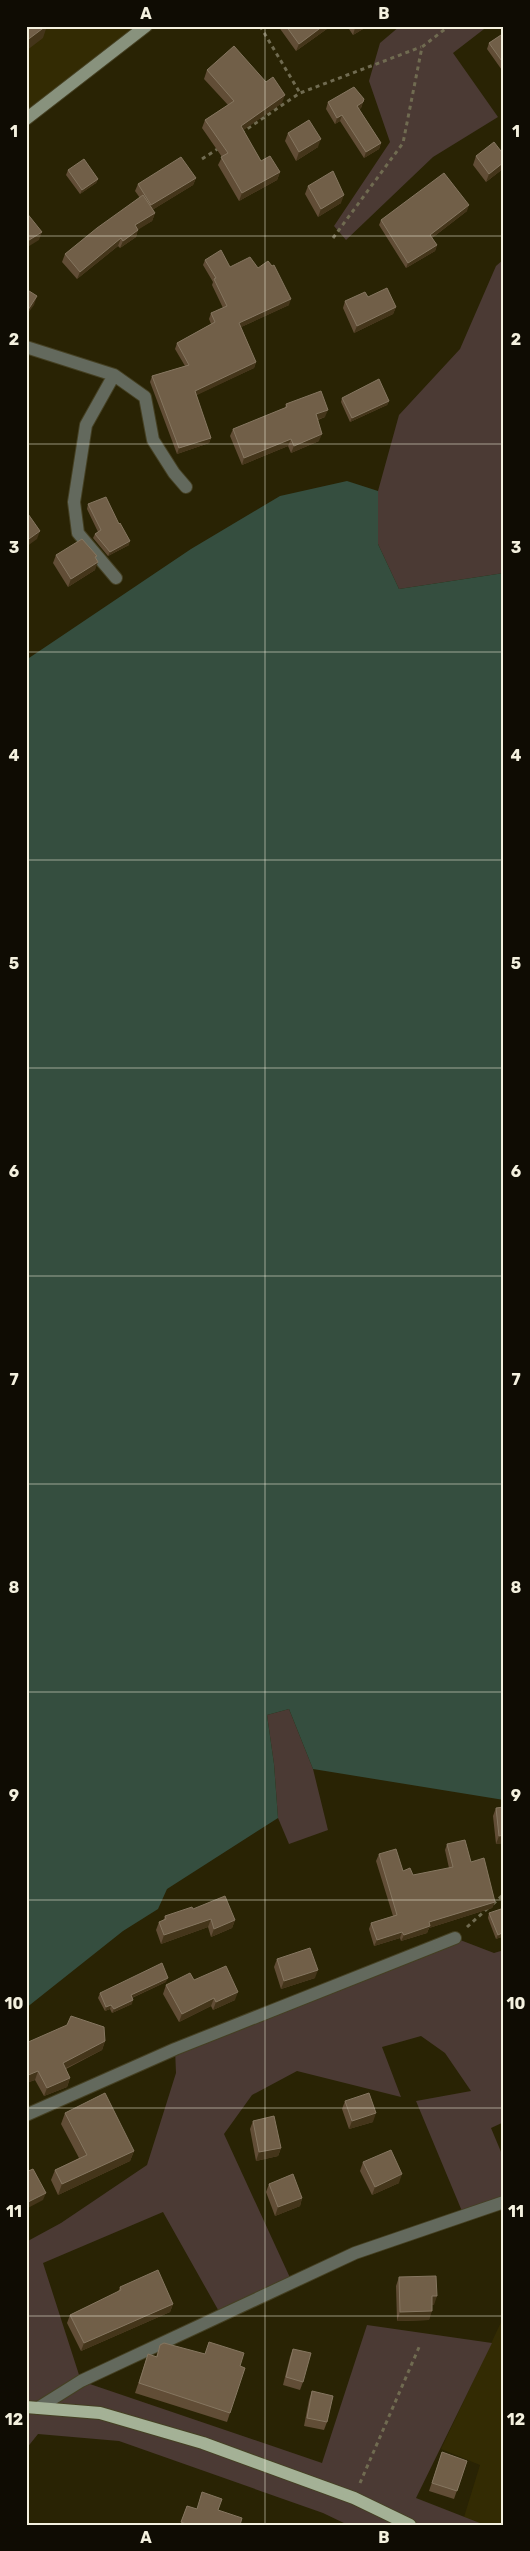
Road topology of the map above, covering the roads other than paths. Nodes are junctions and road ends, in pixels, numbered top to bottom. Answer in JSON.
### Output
{"nodes":[{"id":1,"x":146,"y":26,"type":"edge"},
{"id":2,"x":26,"y":119,"type":"edge"},
{"id":3,"x":26,"y":347,"type":"edge"},
{"id":4,"x":114,"y":374,"type":"junction"},
{"id":5,"x":186,"y":487,"type":"dead end"},
{"id":6,"x":116,"y":578,"type":"dead end"},
{"id":7,"x":455,"y":1938,"type":"road end"},
{"id":8,"x":26,"y":2115,"type":"edge"},
{"id":9,"x":504,"y":2202,"type":"edge"},
{"id":10,"x":32,"y":2407,"type":"edge"},
{"id":11,"x":410,"y":2525,"type":"edge"}],
"edges":[{"from":1,"to":2,"type":"main road"},
{"from":3,"to":4,"type":"street"},
{"from":4,"to":5,"type":"street"},
{"from":4,"to":6,"type":"street"},
{"from":7,"to":8,"type":"street"},
{"from":9,"to":10,"type":"street"},
{"from":10,"to":11,"type":"main road"}]}
